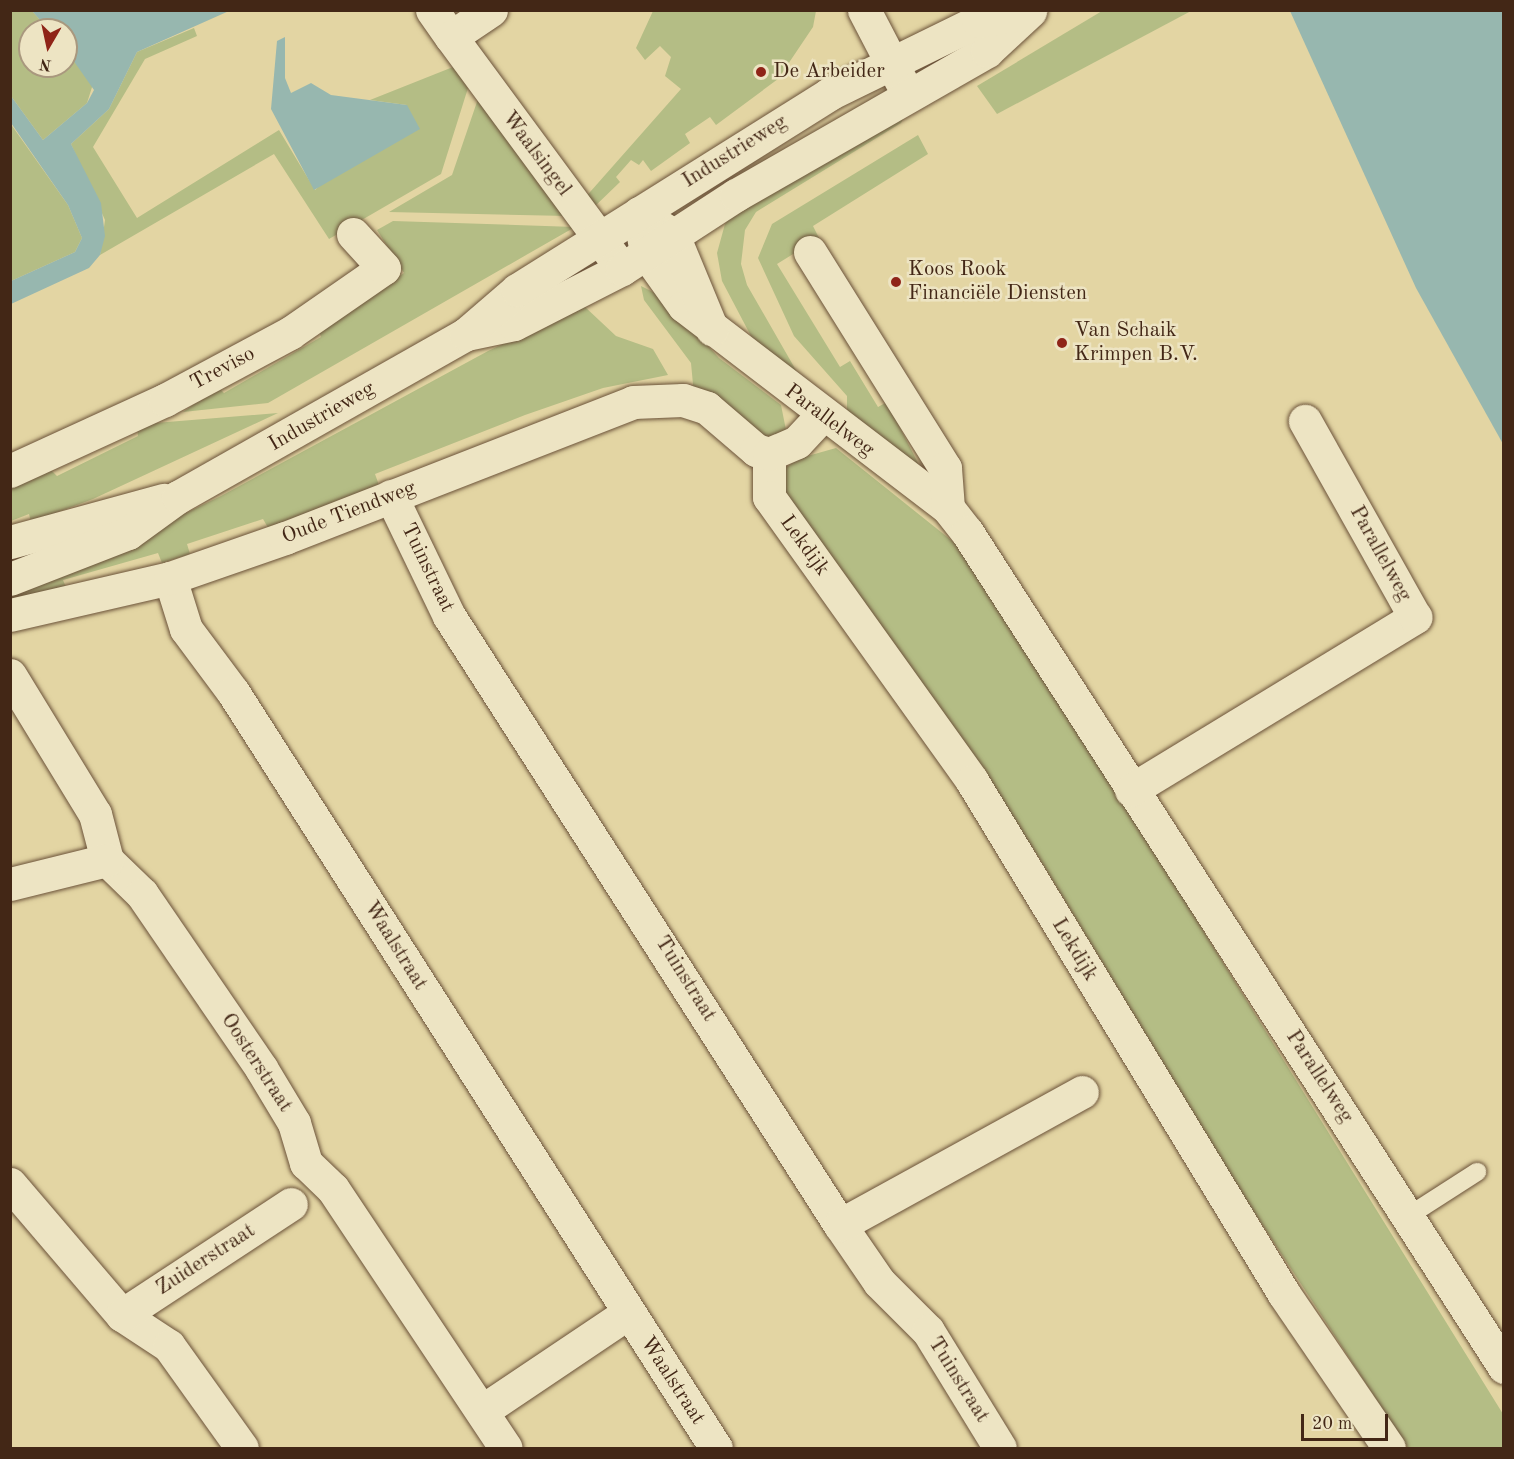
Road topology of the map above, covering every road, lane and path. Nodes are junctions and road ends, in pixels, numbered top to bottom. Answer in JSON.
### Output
{"nodes":[{"id":1,"x":432,"y":10,"type":"edge"},
{"id":2,"x":491,"y":10,"type":"edge"},
{"id":3,"x":864,"y":10,"type":"edge"},
{"id":4,"x":1028,"y":11,"type":"edge"},
{"id":5,"x":451,"y":37,"type":"junction"},
{"id":6,"x":889,"y":61,"type":"junction"},
{"id":7,"x":910,"y":97,"type":"junction"},
{"id":8,"x":639,"y":213,"type":"junction"},
{"id":9,"x":353,"y":234,"type":"dead end"},
{"id":10,"x":673,"y":235,"type":"junction"},
{"id":11,"x":602,"y":237,"type":"junction"},
{"id":12,"x":810,"y":252,"type":"dead end"},
{"id":13,"x":634,"y":261,"type":"junction"},
{"id":14,"x":712,"y":329,"type":"junction"},
{"id":15,"x":466,"y":334,"type":"junction"},
{"id":16,"x":821,"y":416,"type":"junction"},
{"id":17,"x":1305,"y":421,"type":"dead end"},
{"id":18,"x":769,"y":454,"type":"junction"},
{"id":19,"x":10,"y":471,"type":"edge"},
{"id":20,"x":391,"y":496,"type":"junction"},
{"id":21,"x":177,"y":497,"type":"junction"},
{"id":22,"x":948,"y":508,"type":"junction"},
{"id":23,"x":10,"y":542,"type":"edge"},
{"id":24,"x":170,"y":578,"type":"junction"},
{"id":25,"x":10,"y":579,"type":"edge"},
{"id":26,"x":10,"y":615,"type":"edge"},
{"id":27,"x":10,"y":675,"type":"edge"},
{"id":28,"x":1131,"y":790,"type":"junction"},
{"id":29,"x":107,"y":860,"type":"junction"},
{"id":30,"x":10,"y":884,"type":"edge"},
{"id":31,"x":1082,"y":1092,"type":"dead end"},
{"id":32,"x":1478,"y":1172,"type":"dead end"},
{"id":33,"x":10,"y":1184,"type":"edge"},
{"id":34,"x":291,"y":1204,"type":"dead end"},
{"id":35,"x":1410,"y":1215,"type":"junction"},
{"id":36,"x":840,"y":1225,"type":"junction"},
{"id":37,"x":628,"y":1313,"type":"junction"},
{"id":38,"x":122,"y":1315,"type":"junction"},
{"id":39,"x":1503,"y":1367,"type":"edge"},
{"id":40,"x":482,"y":1411,"type":"junction"},
{"id":41,"x":242,"y":1449,"type":"edge"},
{"id":42,"x":506,"y":1449,"type":"edge"},
{"id":43,"x":716,"y":1449,"type":"edge"},
{"id":44,"x":1000,"y":1449,"type":"edge"},
{"id":45,"x":1389,"y":1449,"type":"edge"}],
"edges":[{"from":1,"to":5,"type":"street","name":"Waalsingel"},
{"from":2,"to":5,"type":"street"},
{"from":3,"to":6,"type":"street"},
{"from":4,"to":6,"type":"street","name":"Industrieweg"},
{"from":4,"to":7,"type":"street","name":"Industrieweg"},
{"from":5,"to":11,"type":"street","name":"Waalsingel"},
{"from":6,"to":7,"type":"street"},
{"from":6,"to":8,"type":"street","name":"Industrieweg"},
{"from":7,"to":10,"type":"street","name":"Industrieweg"},
{"from":8,"to":10,"type":"street"},
{"from":8,"to":11,"type":"street","name":"Industrieweg"},
{"from":8,"to":13,"type":"street","name":"Parallelweg"},
{"from":9,"to":19,"type":"street","name":"Treviso"},
{"from":10,"to":13,"type":"street","name":"Industrieweg"},
{"from":10,"to":14,"type":"street","name":"Parallelweg"},
{"from":11,"to":13,"type":"street","name":"Waalsingel"},
{"from":11,"to":15,"type":"street","name":"Industrieweg"},
{"from":12,"to":22,"type":"street","name":"Parallelweg"},
{"from":13,"to":14,"type":"street","name":"Parallelweg"},
{"from":13,"to":15,"type":"street","name":"Industrieweg"},
{"from":14,"to":16,"type":"street","name":"Parallelweg"},
{"from":15,"to":21,"type":"street","name":"Industrieweg"},
{"from":16,"to":18,"type":"street"},
{"from":16,"to":22,"type":"street","name":"Parallelweg"},
{"from":17,"to":28,"type":"street","name":"Parallelweg"},
{"from":18,"to":20,"type":"street","name":"Oude Tiendweg"},
{"from":18,"to":45,"type":"street","name":"Lekdijk"},
{"from":20,"to":24,"type":"street","name":"Oude Tiendweg"},
{"from":20,"to":36,"type":"street","name":"Tuinstraat"},
{"from":21,"to":23,"type":"street","name":"Industrieweg"},
{"from":21,"to":25,"type":"street","name":"Industrieweg"},
{"from":22,"to":28,"type":"street","name":"Parallelweg"},
{"from":24,"to":26,"type":"street","name":"Oude Tiendweg"},
{"from":24,"to":37,"type":"street","name":"Waalstraat"},
{"from":27,"to":29,"type":"street"},
{"from":28,"to":35,"type":"street","name":"Parallelweg"},
{"from":29,"to":30,"type":"street"},
{"from":29,"to":40,"type":"street","name":"Oosterstraat"},
{"from":31,"to":36,"type":"street"},
{"from":32,"to":35,"type":"lane"},
{"from":33,"to":38,"type":"street"},
{"from":34,"to":38,"type":"street","name":"Zuiderstraat"},
{"from":35,"to":39,"type":"street","name":"Parallelweg"},
{"from":36,"to":44,"type":"street","name":"Tuinstraat"},
{"from":37,"to":40,"type":"street","name":"Waalstraat"},
{"from":37,"to":43,"type":"street","name":"Waalstraat"},
{"from":38,"to":41,"type":"street"},
{"from":40,"to":42,"type":"street","name":"Oosterstraat"}]}
